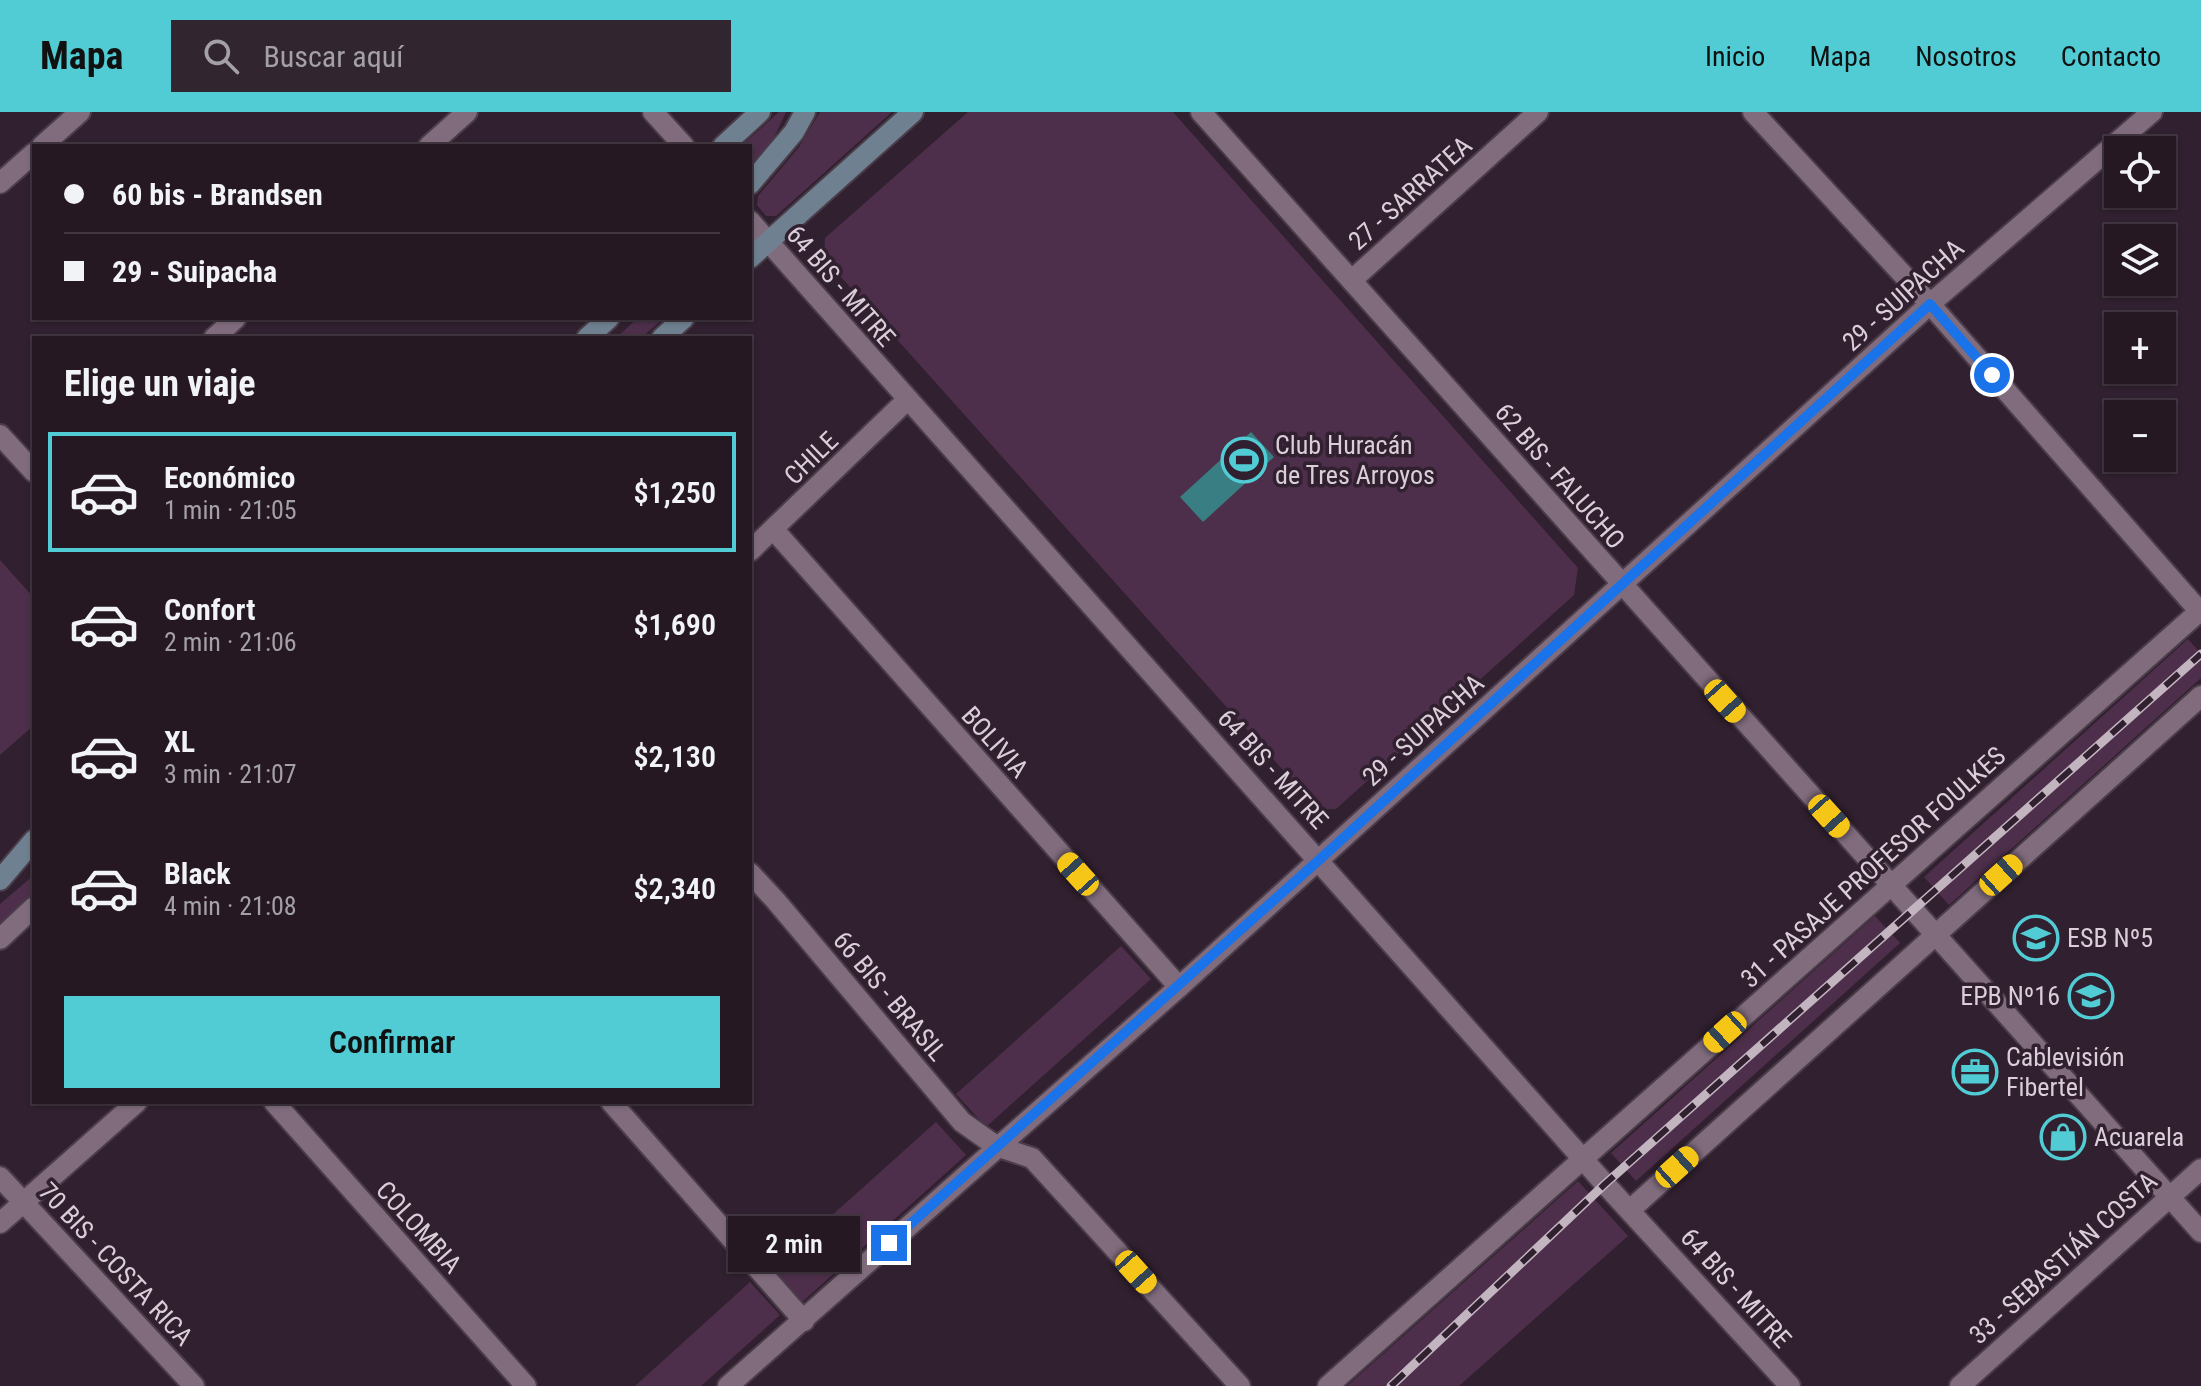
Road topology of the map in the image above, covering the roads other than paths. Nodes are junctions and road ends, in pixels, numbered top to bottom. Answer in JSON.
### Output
{"nodes":[{"id":1,"x":80,"y":112,"type":"edge"},
{"id":2,"x":467,"y":112,"type":"edge"},
{"id":3,"x":653,"y":112,"type":"edge"},
{"id":4,"x":760,"y":112,"type":"edge"},
{"id":5,"x":805,"y":112,"type":"edge"},
{"id":6,"x":913,"y":112,"type":"edge"},
{"id":7,"x":1201,"y":112,"type":"edge"},
{"id":8,"x":1538,"y":112,"type":"edge"},
{"id":9,"x":1753,"y":112,"type":"edge"},
{"id":10,"x":2152,"y":112,"type":"edge"},
{"id":11,"x":44,"y":144,"type":"edge"},
{"id":12,"x":431,"y":144,"type":"edge"},
{"id":13,"x":682,"y":144,"type":"edge"},
{"id":14,"x":725,"y":144,"type":"edge"},
{"id":15,"x":32,"y":155,"type":"edge"},
{"id":16,"x":752,"y":182,"type":"edge"},
{"id":17,"x":0,"y":183,"type":"edge"},
{"id":18,"x":752,"y":223,"type":"edge"},
{"id":19,"x":768,"y":242,"type":"junction"},
{"id":20,"x":752,"y":256,"type":"edge"},
{"id":21,"x":1352,"y":280,"type":"junction"},
{"id":22,"x":1930,"y":304,"type":"junction"},
{"id":23,"x":234,"y":320,"type":"edge"},
{"id":24,"x":607,"y":320,"type":"edge"},
{"id":25,"x":682,"y":320,"type":"edge"},
{"id":26,"x":216,"y":336,"type":"edge"},
{"id":27,"x":589,"y":336,"type":"edge"},
{"id":28,"x":664,"y":336,"type":"edge"},
{"id":29,"x":907,"y":400,"type":"junction"},
{"id":30,"x":0,"y":435,"type":"edge"},
{"id":31,"x":32,"y":470,"type":"edge"},
{"id":32,"x":774,"y":530,"type":"junction"},
{"id":33,"x":752,"y":549,"type":"edge"},
{"id":34,"x":1622,"y":585,"type":"junction"},
{"id":35,"x":2201,"y":612,"type":"edge"},
{"id":36,"x":2201,"y":696,"type":"edge"},
{"id":37,"x":32,"y":842,"type":"edge"},
{"id":38,"x":32,"y":858,"type":"edge"},
{"id":39,"x":1319,"y":860,"type":"junction"},
{"id":40,"x":752,"y":875,"type":"edge"},
{"id":41,"x":1891,"y":886,"type":"junction"},
{"id":42,"x":32,"y":909,"type":"edge"},
{"id":43,"x":1935,"y":934,"type":"junction"},
{"id":44,"x":0,"y":939,"type":"edge"},
{"id":45,"x":1179,"y":987,"type":"junction"},
{"id":46,"x":135,"y":1104,"type":"edge"},
{"id":47,"x":276,"y":1104,"type":"edge"},
{"id":48,"x":613,"y":1104,"type":"edge"},
{"id":49,"x":996,"y":1146,"type":"junction"},
{"id":50,"x":1584,"y":1158,"type":"junction"},
{"id":51,"x":2201,"y":1169,"type":"edge"},
{"id":52,"x":0,"y":1177,"type":"edge"},
{"id":53,"x":2170,"y":1198,"type":"junction"},
{"id":54,"x":23,"y":1202,"type":"junction"},
{"id":55,"x":1630,"y":1210,"type":"junction"},
{"id":56,"x":0,"y":1223,"type":"edge"},
{"id":57,"x":2201,"y":1232,"type":"edge"},
{"id":58,"x":804,"y":1321,"type":"junction"},
{"id":59,"x":194,"y":1386,"type":"edge"},
{"id":60,"x":526,"y":1386,"type":"edge"},
{"id":61,"x":728,"y":1386,"type":"edge"},
{"id":62,"x":1240,"y":1386,"type":"edge"},
{"id":63,"x":1328,"y":1386,"type":"edge"},
{"id":64,"x":1790,"y":1386,"type":"edge"},
{"id":65,"x":1960,"y":1386,"type":"edge"}],
"edges":[{"from":1,"to":11,"type":"street"},
{"from":2,"to":12,"type":"street"},
{"from":3,"to":13,"type":"street"},
{"from":4,"to":14,"type":"main road"},
{"from":5,"to":16,"type":"main road"},
{"from":6,"to":19,"type":"main road"},
{"from":7,"to":21,"type":"street","name":"62 BIS - FALUCHO"},
{"from":8,"to":21,"type":"street","name":"27 - SARRATEA"},
{"from":9,"to":22,"type":"street"},
{"from":10,"to":22,"type":"street","name":"29 - SUIPACHA"},
{"from":15,"to":17,"type":"street"},
{"from":18,"to":19,"type":"street","name":"64 BIS - MITRE"},
{"from":19,"to":20,"type":"main road"},
{"from":19,"to":29,"type":"street","name":"64 BIS - MITRE"},
{"from":21,"to":34,"type":"street","name":"62 BIS - FALUCHO"},
{"from":22,"to":34,"type":"street","name":"29 - SUIPACHA"},
{"from":22,"to":35,"type":"street"},
{"from":23,"to":26,"type":"street"},
{"from":24,"to":27,"type":"main road"},
{"from":25,"to":28,"type":"main road"},
{"from":29,"to":32,"type":"street","name":"CHILE"},
{"from":29,"to":39,"type":"street","name":"64 BIS - MITRE"},
{"from":30,"to":31,"type":"street"},
{"from":32,"to":33,"type":"street","name":"CHILE"},
{"from":32,"to":45,"type":"street","name":"BOLIVIA"},
{"from":34,"to":39,"type":"street","name":"29 - SUIPACHA"},
{"from":34,"to":41,"type":"street","name":"62 BIS - FALUCHO"},
{"from":35,"to":41,"type":"street","name":"31 - PASAJE PROFESOR FOULKES"},
{"from":36,"to":43,"type":"street"},
{"from":37,"to":38,"type":"main road"},
{"from":39,"to":45,"type":"street","name":"29 - SUIPACHA"},
{"from":39,"to":50,"type":"street","name":"64 BIS - MITRE"},
{"from":40,"to":49,"type":"street","name":"66 BIS - BRASIL"},
{"from":41,"to":43,"type":"street","name":"62 BIS - FALUCHO"},
{"from":41,"to":50,"type":"street","name":"31 - PASAJE PROFESOR FOULKES"},
{"from":42,"to":44,"type":"street"},
{"from":43,"to":53,"type":"street","name":"62 BIS - FALUCHO"},
{"from":43,"to":55,"type":"street"},
{"from":45,"to":49,"type":"street","name":"29 - SUIPACHA"},
{"from":46,"to":54,"type":"street"},
{"from":47,"to":60,"type":"street","name":"COLOMBIA"},
{"from":48,"to":58,"type":"street"},
{"from":49,"to":58,"type":"street","name":"29 - SUIPACHA"},
{"from":49,"to":62,"type":"street","name":"66 BIS - BRASIL"},
{"from":50,"to":55,"type":"street","name":"64 BIS - MITRE"},
{"from":50,"to":63,"type":"street","name":"31 - PASAJE PROFESOR FOULKES"},
{"from":51,"to":53,"type":"street","name":"33 - SEBASTIÁN COSTA"},
{"from":52,"to":54,"type":"street","name":"70 BIS - COSTA RICA"},
{"from":53,"to":57,"type":"street","name":"62 BIS - FALUCHO"},
{"from":53,"to":65,"type":"street","name":"33 - SEBASTIÁN COSTA"},
{"from":54,"to":56,"type":"street"},
{"from":54,"to":59,"type":"street","name":"70 BIS - COSTA RICA"},
{"from":55,"to":64,"type":"street","name":"64 BIS - MITRE"},
{"from":58,"to":61,"type":"street","name":"29 - SUIPACHA"}]}
